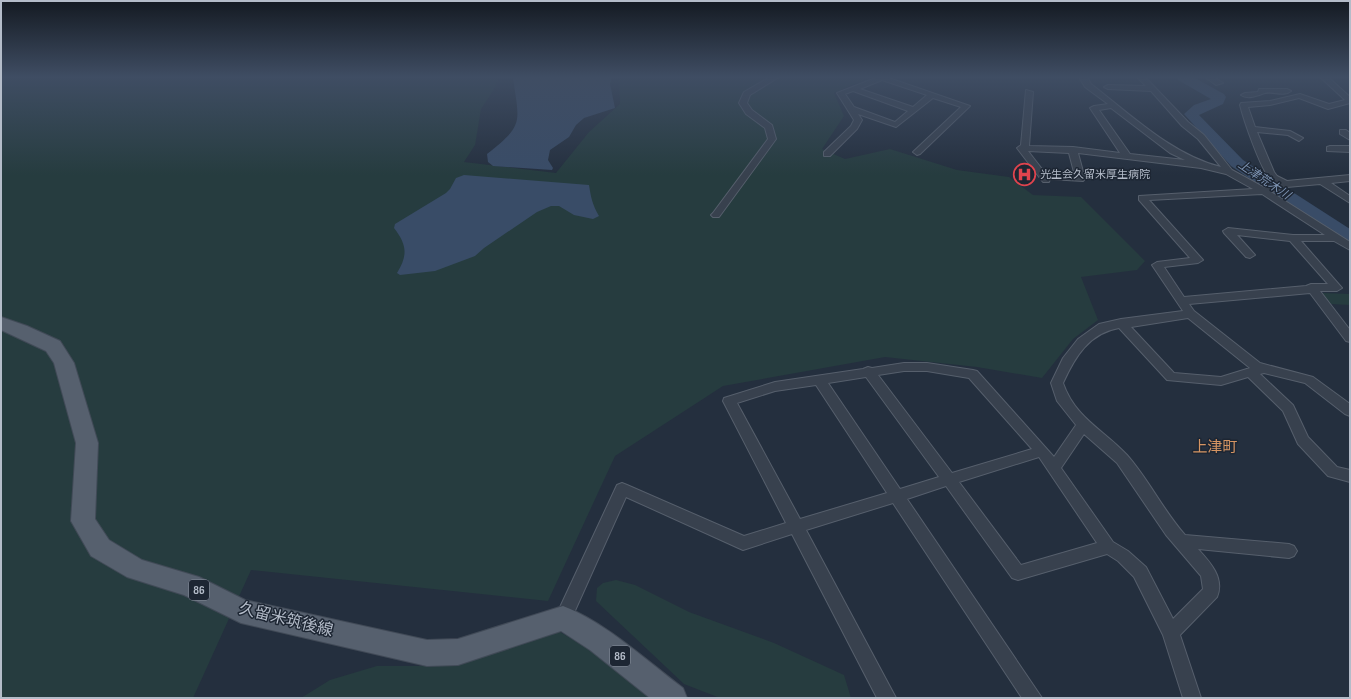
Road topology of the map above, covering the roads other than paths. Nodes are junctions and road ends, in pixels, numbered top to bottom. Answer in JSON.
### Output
{"nodes":[{"id":1,"x":851,"y":109,"type":"edge"},
{"id":2,"x":748,"y":110,"type":"edge"},
{"id":3,"x":853,"y":110,"type":"edge"},
{"id":4,"x":914,"y":110,"type":"edge"},
{"id":5,"x":962,"y":110,"type":"edge"},
{"id":6,"x":1028,"y":110,"type":"edge"},
{"id":7,"x":1095,"y":110,"type":"edge"},
{"id":8,"x":1119,"y":110,"type":"edge"},
{"id":9,"x":1172,"y":110,"type":"edge"},
{"id":10,"x":1246,"y":110,"type":"edge"},
{"id":11,"x":1252,"y":129,"type":"junction"},
{"id":12,"x":1299,"y":138,"type":"dead end"},
{"id":13,"x":1025,"y":148,"type":"junction"},
{"id":14,"x":1330,"y":148,"type":"dead end"},
{"id":15,"x":1350,"y":149,"type":"edge"},
{"id":16,"x":1073,"y":150,"type":"junction"},
{"id":17,"x":917,"y":152,"type":"dead end"},
{"id":18,"x":827,"y":154,"type":"dead end"},
{"id":19,"x":1128,"y":156,"type":"junction"},
{"id":20,"x":1201,"y":165,"type":"junction"},
{"id":21,"x":1229,"y":172,"type":"junction"},
{"id":22,"x":1350,"y":178,"type":"edge"},
{"id":23,"x":1320,"y":180,"type":"junction"},
{"id":24,"x":1286,"y":184,"type":"junction"},
{"id":25,"x":1264,"y":191,"type":"junction"},
{"id":26,"x":1350,"y":200,"type":"edge"},
{"id":27,"x":716,"y":216,"type":"dead end"},
{"id":28,"x":1293,"y":238,"type":"junction"},
{"id":29,"x":1337,"y":238,"type":"junction"},
{"id":30,"x":1350,"y":247,"type":"edge"},
{"id":31,"x":1250,"y":255,"type":"dead end"},
{"id":32,"x":1313,"y":290,"type":"junction"},
{"id":33,"x":1181,"y":301,"type":"junction"},
{"id":34,"x":1190,"y":314,"type":"junction"},
{"id":35,"x":1,"y":323,"type":"edge"},
{"id":36,"x":1121,"y":323,"type":"junction"},
{"id":37,"x":1350,"y":338,"type":"edge"},
{"id":38,"x":1265,"y":368,"type":"junction"},
{"id":39,"x":868,"y":371,"type":"junction"},
{"id":40,"x":1250,"y":372,"type":"junction"},
{"id":41,"x":820,"y":382,"type":"dead end"},
{"id":42,"x":1350,"y":411,"type":"edge"},
{"id":43,"x":1083,"y":425,"type":"junction"},
{"id":44,"x":1042,"y":451,"type":"junction"},
{"id":45,"x":1054,"y":468,"type":"junction"},
{"id":46,"x":1350,"y":476,"type":"edge"},
{"id":47,"x":948,"y":479,"type":"junction"},
{"id":48,"x":895,"y":495,"type":"junction"},
{"id":49,"x":794,"y":527,"type":"junction"},
{"id":50,"x":1181,"y":541,"type":"junction"},
{"id":51,"x":1108,"y":547,"type":"junction"},
{"id":52,"x":1289,"y":552,"type":"dead end"},
{"id":53,"x":564,"y":618,"type":"junction"},
{"id":54,"x":1171,"y":634,"type":"junction"},
{"id":55,"x":673,"y":698,"type":"edge"},
{"id":56,"x":887,"y":698,"type":"edge"},
{"id":57,"x":1033,"y":698,"type":"edge"},
{"id":58,"x":1192,"y":698,"type":"edge"}],
"edges":[{"from":1,"to":18,"type":"street"},
{"from":2,"to":27,"type":"street"},
{"from":3,"to":4,"type":"street"},
{"from":5,"to":17,"type":"street"},
{"from":6,"to":13,"type":"street"},
{"from":7,"to":19,"type":"street"},
{"from":8,"to":20,"type":"street"},
{"from":9,"to":21,"type":"street"},
{"from":10,"to":11,"type":"street"},
{"from":11,"to":12,"type":"street"},
{"from":11,"to":24,"type":"street"},
{"from":13,"to":16,"type":"street"},
{"from":13,"to":16,"type":"street"},
{"from":14,"to":15,"type":"street"},
{"from":16,"to":19,"type":"street"},
{"from":19,"to":20,"type":"street"},
{"from":20,"to":21,"type":"street"},
{"from":21,"to":25,"type":"street"},
{"from":22,"to":23,"type":"street"},
{"from":23,"to":24,"type":"street"},
{"from":23,"to":26,"type":"street"},
{"from":24,"to":25,"type":"street"},
{"from":25,"to":29,"type":"street"},
{"from":25,"to":33,"type":"street"},
{"from":28,"to":29,"type":"street"},
{"from":28,"to":31,"type":"street"},
{"from":28,"to":32,"type":"street"},
{"from":29,"to":30,"type":"street"},
{"from":32,"to":33,"type":"street"},
{"from":32,"to":37,"type":"street"},
{"from":33,"to":34,"type":"street"},
{"from":34,"to":36,"type":"street"},
{"from":34,"to":38,"type":"street"},
{"from":35,"to":53,"type":"main road","name":"久留米筑後線","number":"86"},
{"from":36,"to":40,"type":"street"},
{"from":36,"to":43,"type":"street"},
{"from":38,"to":40,"type":"street"},
{"from":38,"to":42,"type":"street"},
{"from":39,"to":44,"type":"street"},
{"from":39,"to":47,"type":"street"},
{"from":39,"to":49,"type":"street"},
{"from":40,"to":46,"type":"street"},
{"from":41,"to":48,"type":"street"},
{"from":43,"to":45,"type":"street"},
{"from":43,"to":50,"type":"street"},
{"from":44,"to":45,"type":"street"},
{"from":44,"to":47,"type":"street"},
{"from":45,"to":51,"type":"street"},
{"from":47,"to":48,"type":"street"},
{"from":47,"to":51,"type":"street"},
{"from":48,"to":49,"type":"street"},
{"from":48,"to":57,"type":"street"},
{"from":49,"to":53,"type":"street"},
{"from":49,"to":56,"type":"street"},
{"from":50,"to":52,"type":"street"},
{"from":50,"to":54,"type":"street"},
{"from":51,"to":54,"type":"street"},
{"from":53,"to":55,"type":"main road","number":"86"},
{"from":54,"to":58,"type":"street"}]}
